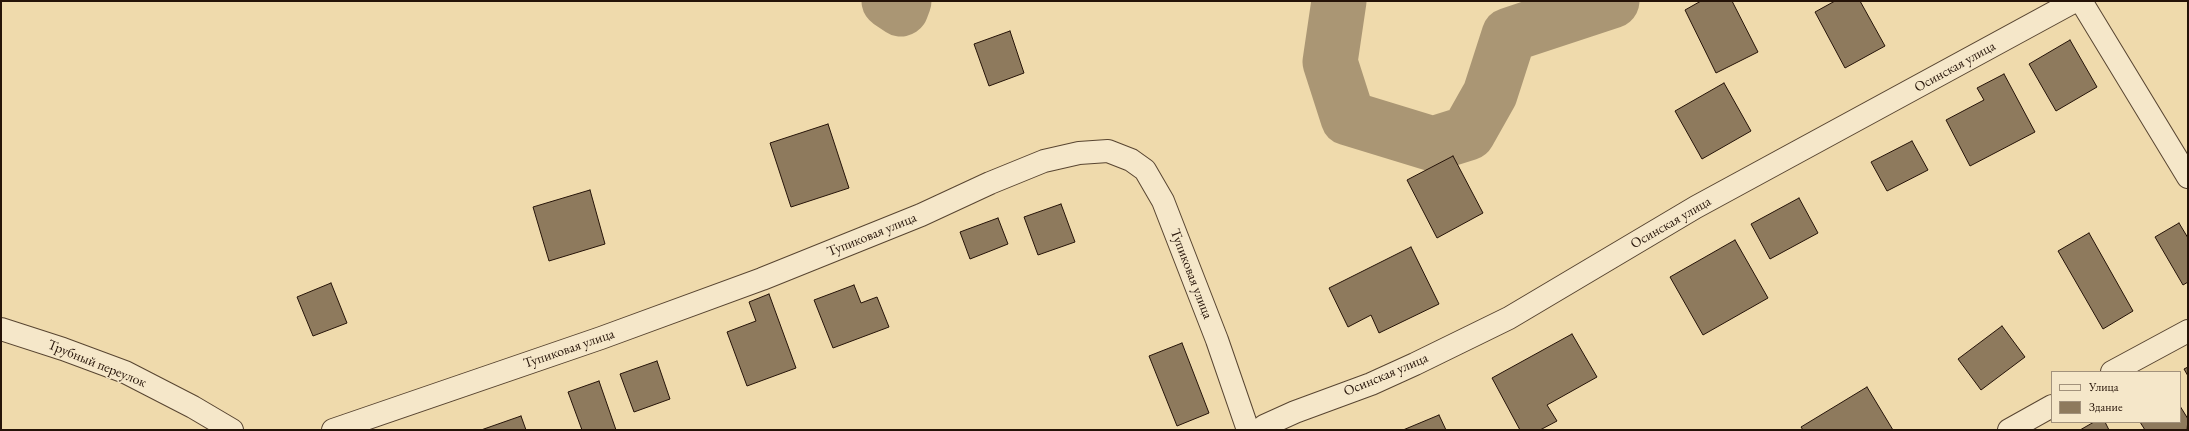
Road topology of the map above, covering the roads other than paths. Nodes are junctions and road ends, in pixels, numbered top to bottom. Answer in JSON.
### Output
{"nodes":[{"id":1,"x":2075,"y":1,"type":"edge"},
{"id":2,"x":2081,"y":1,"type":"edge"},
{"id":3,"x":2188,"y":177,"type":"edge"},
{"id":4,"x":1,"y":329,"type":"edge"},
{"id":5,"x":2188,"y":331,"type":"edge"},
{"id":6,"x":2114,"y":371,"type":"edge"},
{"id":7,"x":2051,"y":407,"type":"edge"},
{"id":8,"x":232,"y":430,"type":"edge"},
{"id":9,"x":333,"y":430,"type":"edge"},
{"id":10,"x":1248,"y":430,"type":"edge"},
{"id":11,"x":1262,"y":430,"type":"edge"},
{"id":12,"x":2010,"y":430,"type":"edge"}],
"edges":[{"from":1,"to":11,"type":"street","name":"Осинская улица"},
{"from":2,"to":3,"type":"street"},
{"from":4,"to":8,"type":"street","name":"Трубный переулок"},
{"from":5,"to":6,"type":"street"},
{"from":7,"to":12,"type":"street"},
{"from":9,"to":10,"type":"street","name":"Тупиковая улица"}]}
